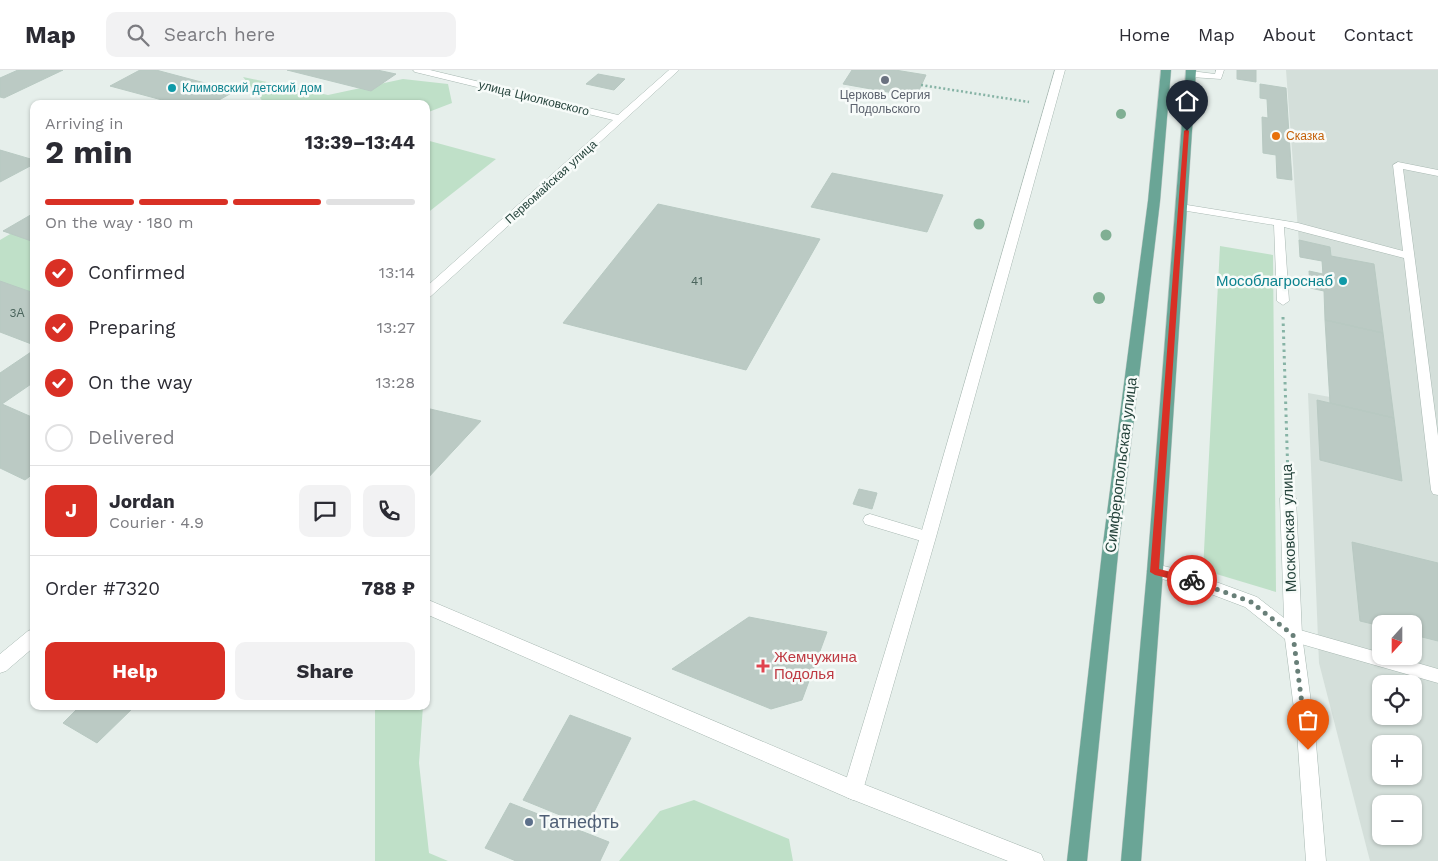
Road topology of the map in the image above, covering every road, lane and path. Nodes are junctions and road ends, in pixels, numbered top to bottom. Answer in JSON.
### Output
{"nodes":[{"id":1,"x":418,"y":70,"type":"edge"},
{"id":2,"x":674,"y":70,"type":"edge"},
{"id":3,"x":1060,"y":70,"type":"edge"},
{"id":4,"x":1166,"y":70,"type":"edge"},
{"id":5,"x":1191,"y":72,"type":"edge"},
{"id":6,"x":1219,"y":74,"type":"edge"},
{"id":7,"x":922,"y":85,"type":"dead end"},
{"id":8,"x":1051,"y":106,"type":"junction"},
{"id":9,"x":621,"y":119,"type":"junction"},
{"id":10,"x":1438,"y":173,"type":"edge"},
{"id":11,"x":1181,"y":207,"type":"junction"},
{"id":12,"x":1250,"y":218,"type":"joint"},
{"id":13,"x":1279,"y":224,"type":"junction"},
{"id":14,"x":1409,"y":256,"type":"junction"},
{"id":15,"x":430,"y":290,"type":"edge"},
{"id":16,"x":1283,"y":301,"type":"joint"},
{"id":17,"x":1438,"y":490,"type":"edge"},
{"id":18,"x":1288,"y":498,"type":"joint"},
{"id":19,"x":870,"y":520,"type":"dead end"},
{"id":20,"x":928,"y":537,"type":"junction"},
{"id":21,"x":1155,"y":572,"type":"junction"},
{"id":22,"x":430,"y":608,"type":"edge"},
{"id":23,"x":1293,"y":635,"type":"junction"},
{"id":24,"x":30,"y":639,"type":"edge"},
{"id":25,"x":0,"y":665,"type":"edge"},
{"id":26,"x":1438,"y":676,"type":"edge"},
{"id":27,"x":853,"y":790,"type":"junction"},
{"id":28,"x":1034,"y":861,"type":"edge"},
{"id":29,"x":1078,"y":861,"type":"edge"},
{"id":30,"x":1131,"y":861,"type":"edge"},
{"id":31,"x":1316,"y":861,"type":"edge"}],
"edges":[{"from":1,"to":9,"type":"street","name":"улица Циолковского"},
{"from":2,"to":9,"type":"street","name":"Первомайская улица"},
{"from":3,"to":8,"type":"street"},
{"from":4,"to":29,"type":"main road","name":"Симферопольская улица"},
{"from":5,"to":6,"type":"lane"},
{"from":5,"to":11,"type":"main road"},
{"from":7,"to":8,"type":"path"},
{"from":8,"to":20,"type":"street"},
{"from":9,"to":15,"type":"street","name":"Первомайская улица"},
{"from":10,"to":14,"type":"lane"},
{"from":11,"to":12,"type":"lane"},
{"from":11,"to":21,"type":"main road"},
{"from":12,"to":13,"type":"lane"},
{"from":13,"to":14,"type":"lane"},
{"from":13,"to":16,"type":"lane"},
{"from":14,"to":17,"type":"lane"},
{"from":16,"to":18,"type":"path","name":"Московская улица"},
{"from":18,"to":23,"type":"street","name":"Московская улица"},
{"from":19,"to":20,"type":"lane"},
{"from":20,"to":27,"type":"street"},
{"from":21,"to":23,"type":"street"},
{"from":21,"to":30,"type":"main road"},
{"from":22,"to":27,"type":"street"},
{"from":23,"to":26,"type":"lane"},
{"from":23,"to":31,"type":"street","name":"Московская улица"},
{"from":24,"to":25,"type":"street"},
{"from":27,"to":28,"type":"street"}]}
